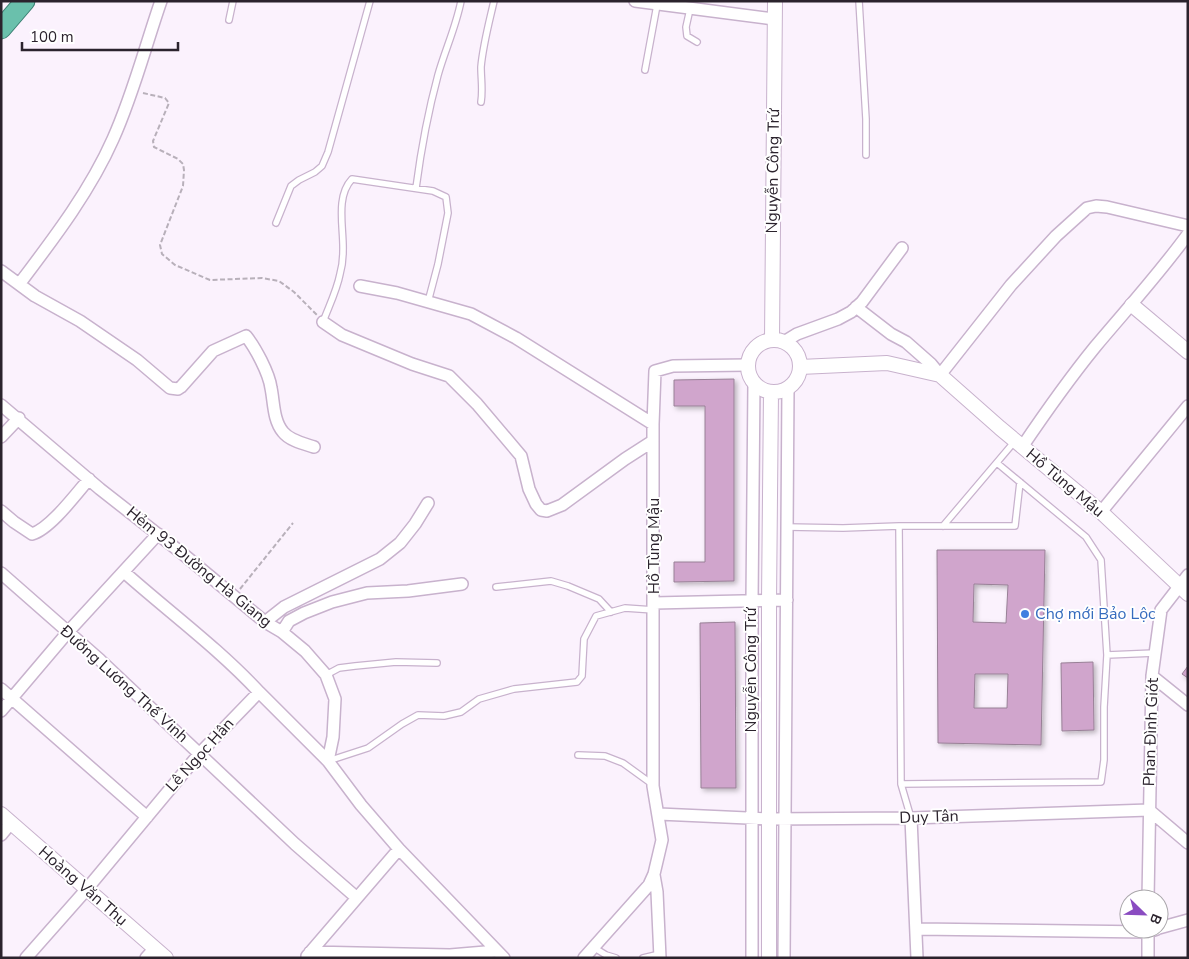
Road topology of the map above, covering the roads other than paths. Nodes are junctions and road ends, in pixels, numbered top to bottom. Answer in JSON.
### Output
{"nodes":[{"id":1,"x":25,"y":1,"type":"edge"},
{"id":2,"x":161,"y":1,"type":"edge"},
{"id":3,"x":233,"y":1,"type":"edge"},
{"id":4,"x":370,"y":1,"type":"edge"},
{"id":5,"x":461,"y":1,"type":"edge"},
{"id":6,"x":494,"y":1,"type":"edge"},
{"id":7,"x":635,"y":1,"type":"edge"},
{"id":8,"x":775,"y":1,"type":"edge"},
{"id":9,"x":859,"y":1,"type":"edge"},
{"id":10,"x":676,"y":4,"type":"edge"},
{"id":11,"x":657,"y":5,"type":"junction"},
{"id":12,"x":690,"y":9,"type":"junction"},
{"id":13,"x":774,"y":19,"type":"junction"},
{"id":14,"x":229,"y":20,"type":"dead end"},
{"id":15,"x":1,"y":28,"type":"edge"},
{"id":16,"x":697,"y":42,"type":"dead end"},
{"id":17,"x":645,"y":70,"type":"dead end"},
{"id":18,"x":481,"y":102,"type":"dead end"},
{"id":19,"x":866,"y":155,"type":"dead end"},
{"id":20,"x":416,"y":188,"type":"junction"},
{"id":21,"x":276,"y":223,"type":"dead end"},
{"id":22,"x":1188,"y":226,"type":"edge"},
{"id":23,"x":1188,"y":234,"type":"edge"},
{"id":24,"x":902,"y":248,"type":"dead end"},
{"id":25,"x":1,"y":271,"type":"edge"},
{"id":26,"x":20,"y":283,"type":"junction"},
{"id":27,"x":360,"y":286,"type":"dead end"},
{"id":28,"x":428,"y":302,"type":"junction"},
{"id":29,"x":1132,"y":305,"type":"junction"},
{"id":30,"x":856,"y":307,"type":"junction"},
{"id":31,"x":324,"y":322,"type":"joint"},
{"id":32,"x":778,"y":341,"type":"junction"},
{"id":33,"x":1188,"y":352,"type":"edge"},
{"id":34,"x":748,"y":365,"type":"junction"},
{"id":35,"x":800,"y":367,"type":"junction"},
{"id":36,"x":940,"y":375,"type":"junction"},
{"id":37,"x":754,"y":382,"type":"junction"},
{"id":38,"x":788,"y":388,"type":"junction"},
{"id":39,"x":771,"y":392,"type":"junction"},
{"id":40,"x":1,"y":405,"type":"edge"},
{"id":41,"x":1188,"y":406,"type":"edge"},
{"id":42,"x":19,"y":418,"type":"junction"},
{"id":43,"x":653,"y":424,"type":"junction"},
{"id":44,"x":1,"y":438,"type":"edge"},
{"id":45,"x":653,"y":441,"type":"junction"},
{"id":46,"x":1018,"y":444,"type":"junction"},
{"id":47,"x":314,"y":447,"type":"dead end"},
{"id":48,"x":997,"y":463,"type":"junction"},
{"id":49,"x":89,"y":479,"type":"junction"},
{"id":50,"x":1020,"y":482,"type":"junction"},
{"id":51,"x":428,"y":504,"type":"dead end"},
{"id":52,"x":1,"y":511,"type":"edge"},
{"id":53,"x":1101,"y":512,"type":"junction"},
{"id":54,"x":899,"y":526,"type":"junction"},
{"id":55,"x":943,"y":526,"type":"junction"},
{"id":56,"x":787,"y":528,"type":"junction"},
{"id":57,"x":158,"y":534,"type":"junction"},
{"id":58,"x":124,"y":572,"type":"junction"},
{"id":59,"x":1,"y":573,"type":"edge"},
{"id":60,"x":1188,"y":574,"type":"edge"},
{"id":61,"x":462,"y":584,"type":"dead end"},
{"id":62,"x":496,"y":587,"type":"dead end"},
{"id":63,"x":1183,"y":590,"type":"edge"},
{"id":64,"x":787,"y":600,"type":"junction"},
{"id":65,"x":769,"y":601,"type":"junction"},
{"id":66,"x":752,"y":602,"type":"junction"},
{"id":67,"x":654,"y":606,"type":"junction"},
{"id":68,"x":611,"y":612,"type":"junction"},
{"id":69,"x":265,"y":622,"type":"junction"},
{"id":70,"x":68,"y":632,"type":"junction"},
{"id":71,"x":282,"y":632,"type":"junction"},
{"id":72,"x":1155,"y":653,"type":"junction"},
{"id":73,"x":1107,"y":655,"type":"junction"},
{"id":74,"x":437,"y":664,"type":"dead end"},
{"id":75,"x":326,"y":675,"type":"junction"},
{"id":76,"x":1152,"y":676,"type":"junction"},
{"id":77,"x":1,"y":688,"type":"edge"},
{"id":78,"x":259,"y":692,"type":"junction"},
{"id":79,"x":12,"y":698,"type":"junction"},
{"id":80,"x":1188,"y":705,"type":"edge"},
{"id":81,"x":1,"y":711,"type":"edge"},
{"id":82,"x":200,"y":753,"type":"junction"},
{"id":83,"x":578,"y":754,"type":"dead end"},
{"id":84,"x":328,"y":761,"type":"junction"},
{"id":85,"x":902,"y":784,"type":"junction"},
{"id":86,"x":653,"y":786,"type":"junction"},
{"id":87,"x":1149,"y":810,"type":"junction"},
{"id":88,"x":658,"y":814,"type":"junction"},
{"id":89,"x":147,"y":816,"type":"junction"},
{"id":90,"x":751,"y":818,"type":"junction"},
{"id":91,"x":911,"y":818,"type":"junction"},
{"id":92,"x":6,"y":819,"type":"edge"},
{"id":93,"x":768,"y":819,"type":"junction"},
{"id":94,"x":784,"y":819,"type":"junction"},
{"id":95,"x":1,"y":835,"type":"edge"},
{"id":96,"x":1188,"y":843,"type":"edge"},
{"id":97,"x":399,"y":849,"type":"junction"},
{"id":98,"x":654,"y":874,"type":"junction"},
{"id":99,"x":1148,"y":889,"type":"edge"},
{"id":100,"x":86,"y":890,"type":"junction"},
{"id":101,"x":357,"y":898,"type":"junction"},
{"id":102,"x":1188,"y":920,"type":"edge"},
{"id":103,"x":1169,"y":925,"type":"edge"},
{"id":104,"x":917,"y":929,"type":"junction"},
{"id":105,"x":1119,"y":929,"type":"edge"},
{"id":106,"x":1151,"y":939,"type":"edge"},
{"id":107,"x":593,"y":947,"type":"junction"},
{"id":108,"x":150,"y":953,"type":"edge"},
{"id":109,"x":500,"y":954,"type":"edge"},
{"id":110,"x":308,"y":955,"type":"edge"},
{"id":111,"x":660,"y":956,"type":"edge"},
{"id":112,"x":26,"y":958,"type":"edge"},
{"id":113,"x":166,"y":958,"type":"edge"},
{"id":114,"x":584,"y":958,"type":"edge"},
{"id":115,"x":616,"y":958,"type":"edge"},
{"id":116,"x":643,"y":958,"type":"edge"},
{"id":117,"x":752,"y":958,"type":"edge"},
{"id":118,"x":768,"y":958,"type":"edge"},
{"id":119,"x":784,"y":958,"type":"edge"},
{"id":120,"x":917,"y":958,"type":"edge"},
{"id":121,"x":1148,"y":958,"type":"edge"}],
"edges":[{"from":1,"to":15,"type":"highway"},
{"from":2,"to":26,"type":"street"},
{"from":3,"to":14,"type":"lane"},
{"from":4,"to":21,"type":"lane"},
{"from":5,"to":20,"type":"lane"},
{"from":6,"to":18,"type":"lane"},
{"from":7,"to":11,"type":"street"},
{"from":8,"to":13,"type":"street","name":"Nguyễn Công Trứ"},
{"from":9,"to":19,"type":"lane"},
{"from":10,"to":11,"type":"street"},
{"from":10,"to":12,"type":"street"},
{"from":11,"to":17,"type":"lane"},
{"from":12,"to":13,"type":"street"},
{"from":12,"to":16,"type":"lane"},
{"from":13,"to":32,"type":"street","name":"Nguyễn Công Trứ"},
{"from":20,"to":28,"type":"lane"},
{"from":20,"to":31,"type":"lane"},
{"from":22,"to":36,"type":"street"},
{"from":23,"to":29,"type":"street"},
{"from":24,"to":30,"type":"street"},
{"from":25,"to":26,"type":"street"},
{"from":26,"to":47,"type":"street"},
{"from":27,"to":28,"type":"street"},
{"from":28,"to":43,"type":"street"},
{"from":29,"to":33,"type":"street"},
{"from":29,"to":46,"type":"street"},
{"from":30,"to":32,"type":"street"},
{"from":30,"to":36,"type":"street","name":"Hồ Tùng Mậu"},
{"from":31,"to":45,"type":"street"},
{"from":32,"to":34,"type":"street"},
{"from":32,"to":35,"type":"street"},
{"from":34,"to":37,"type":"street"},
{"from":34,"to":43,"type":"street","name":"Hồ Tùng Mậu"},
{"from":35,"to":36,"type":"street","name":"Hồ Tùng Mậu"},
{"from":35,"to":38,"type":"street"},
{"from":36,"to":46,"type":"street","name":"Hồ Tùng Mậu"},
{"from":37,"to":39,"type":"street"},
{"from":37,"to":66,"type":"street","name":"Nguyễn Công Trứ"},
{"from":38,"to":39,"type":"street"},
{"from":38,"to":56,"type":"street"},
{"from":39,"to":65,"type":"street","name":"Nguyễn Công Trứ"},
{"from":40,"to":42,"type":"street","name":"Hẻm 93 Đường Hà Giang"},
{"from":41,"to":53,"type":"street"},
{"from":42,"to":44,"type":"street"},
{"from":42,"to":49,"type":"street","name":"Hẻm 93 Đường Hà Giang"},
{"from":43,"to":45,"type":"street","name":"Hồ Tùng Mậu"},
{"from":45,"to":67,"type":"street","name":"Hồ Tùng Mậu"},
{"from":46,"to":48,"type":"lane"},
{"from":46,"to":53,"type":"street","name":"Hồ Tùng Mậu"},
{"from":48,"to":50,"type":"lane"},
{"from":48,"to":55,"type":"lane"},
{"from":49,"to":52,"type":"street"},
{"from":49,"to":57,"type":"street","name":"Hẻm 93 Đường Hà Giang"},
{"from":50,"to":55,"type":"lane"},
{"from":50,"to":73,"type":"lane"},
{"from":51,"to":69,"type":"street"},
{"from":53,"to":63,"type":"street","name":"Hồ Tùng Mậu"},
{"from":54,"to":55,"type":"lane"},
{"from":54,"to":56,"type":"lane"},
{"from":54,"to":85,"type":"lane"},
{"from":56,"to":64,"type":"street"},
{"from":57,"to":58,"type":"street"},
{"from":57,"to":69,"type":"street","name":"Hẻm 93 Đường Hà Giang"},
{"from":58,"to":70,"type":"street"},
{"from":58,"to":78,"type":"street"},
{"from":59,"to":70,"type":"street","name":"Đường Lương Thế Vinh"},
{"from":60,"to":63,"type":"street","name":"Phan Đình Giót"},
{"from":61,"to":71,"type":"street"},
{"from":62,"to":68,"type":"lane"},
{"from":63,"to":72,"type":"street","name":"Phan Đình Giót"},
{"from":64,"to":65,"type":"street"},
{"from":64,"to":94,"type":"street"},
{"from":65,"to":66,"type":"street"},
{"from":65,"to":93,"type":"street","name":"Nguyễn Công Trứ"},
{"from":66,"to":67,"type":"street"},
{"from":66,"to":90,"type":"street","name":"Nguyễn Công Trứ"},
{"from":67,"to":68,"type":"lane"},
{"from":67,"to":86,"type":"street","name":"Hồ Tùng Mậu"},
{"from":68,"to":84,"type":"lane"},
{"from":69,"to":71,"type":"street","name":"Hẻm 93 Đường Hà Giang"},
{"from":70,"to":79,"type":"street"},
{"from":70,"to":82,"type":"street","name":"Đường Lương Thế Vinh"},
{"from":71,"to":75,"type":"street","name":"Hẻm 93 Đường Hà Giang"},
{"from":72,"to":73,"type":"lane"},
{"from":72,"to":76,"type":"street","name":"Phan Đình Giót"},
{"from":73,"to":85,"type":"lane"},
{"from":74,"to":75,"type":"lane"},
{"from":75,"to":84,"type":"street","name":"Hẻm 93 Đường Hà Giang"},
{"from":76,"to":80,"type":"street"},
{"from":76,"to":87,"type":"street","name":"Phan Đình Giót"},
{"from":77,"to":79,"type":"street"},
{"from":78,"to":82,"type":"street","name":"Lê Ngọc Hân"},
{"from":78,"to":84,"type":"street"},
{"from":79,"to":81,"type":"street"},
{"from":79,"to":89,"type":"street"},
{"from":82,"to":89,"type":"street","name":"Lê Ngọc Hân"},
{"from":82,"to":101,"type":"street","name":"Đường Lương Thế Vinh"},
{"from":83,"to":86,"type":"lane"},
{"from":84,"to":97,"type":"street"},
{"from":85,"to":91,"type":"lane"},
{"from":86,"to":88,"type":"street","name":"Hồ Tùng Mậu"},
{"from":87,"to":91,"type":"street","name":"Duy Tân"},
{"from":87,"to":96,"type":"street"},
{"from":87,"to":99,"type":"street","name":"Phan Đình Giót"},
{"from":88,"to":90,"type":"street","name":"Duy Tân"},
{"from":88,"to":98,"type":"street","name":"Hồ Tùng Mậu"},
{"from":89,"to":100,"type":"street","name":"Lê Ngọc Hân"},
{"from":90,"to":93,"type":"street","name":"Duy Tân"},
{"from":90,"to":117,"type":"street","name":"Nguyễn Công Trứ"},
{"from":91,"to":94,"type":"street","name":"Duy Tân"},
{"from":91,"to":104,"type":"street"},
{"from":92,"to":95,"type":"street"},
{"from":92,"to":100,"type":"street","name":"Hoàng Văn Thụ"},
{"from":93,"to":94,"type":"street","name":"Duy Tân"},
{"from":93,"to":118,"type":"street","name":"Nguyễn Công Trứ"},
{"from":94,"to":119,"type":"street"},
{"from":97,"to":101,"type":"street"},
{"from":97,"to":109,"type":"street"},
{"from":98,"to":107,"type":"street"},
{"from":98,"to":111,"type":"street"},
{"from":100,"to":108,"type":"street","name":"Hoàng Văn Thụ"},
{"from":100,"to":112,"type":"street","name":"Lê Ngọc Hân"},
{"from":101,"to":110,"type":"street"},
{"from":102,"to":103,"type":"street"},
{"from":104,"to":105,"type":"street"},
{"from":104,"to":120,"type":"street"},
{"from":106,"to":121,"type":"street"},
{"from":107,"to":114,"type":"street"},
{"from":107,"to":115,"type":"lane"},
{"from":108,"to":113,"type":"street","name":"Hoàng Văn Thụ"},
{"from":109,"to":110,"type":"street"},
{"from":111,"to":116,"type":"lane"}]}
